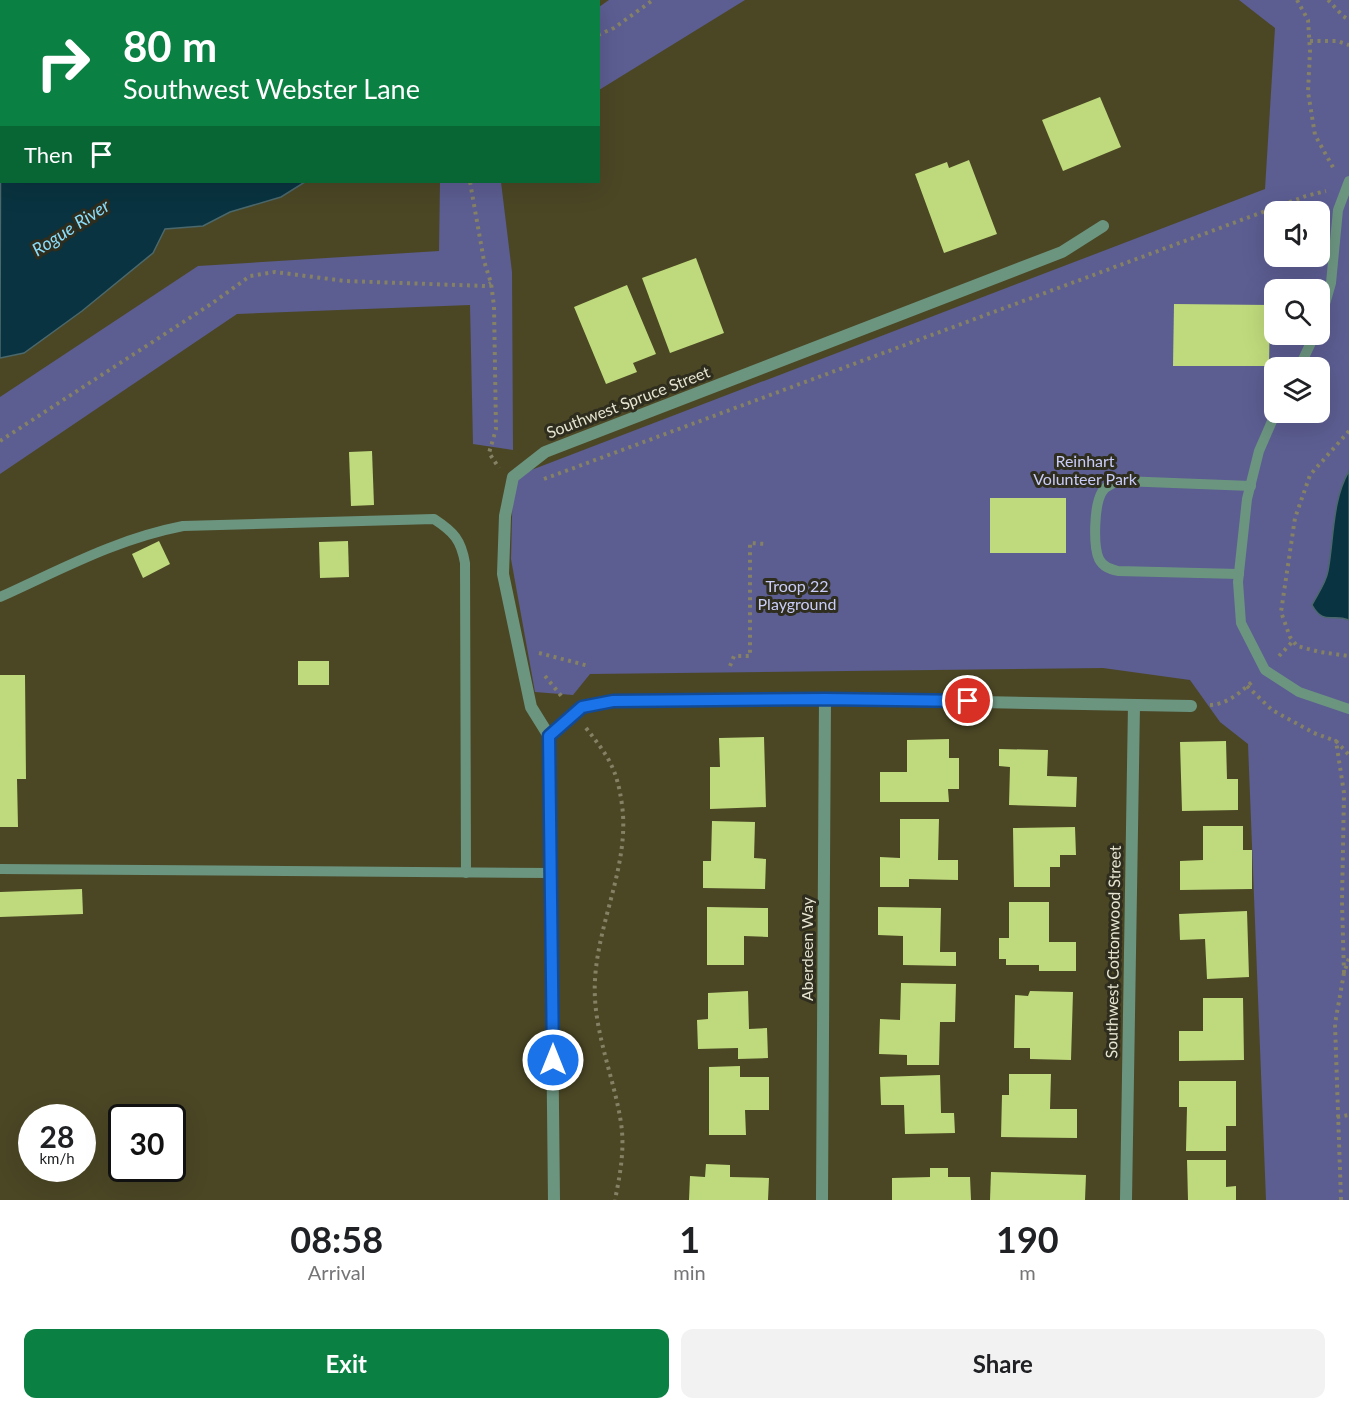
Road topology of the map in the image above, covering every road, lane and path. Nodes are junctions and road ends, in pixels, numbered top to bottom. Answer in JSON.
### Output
{"nodes":[{"id":1,"x":654,"y":0,"type":"edge"},
{"id":2,"x":1297,"y":0,"type":"edge"},
{"id":3,"x":1328,"y":0,"type":"edge"},
{"id":4,"x":1349,"y":20,"type":"edge"},
{"id":5,"x":600,"y":34,"type":"edge"},
{"id":6,"x":1310,"y":41,"type":"junction"},
{"id":7,"x":1349,"y":45,"type":"edge"},
{"id":8,"x":470,"y":183,"type":"edge"},
{"id":9,"x":1348,"y":183,"type":"edge"},
{"id":10,"x":1103,"y":226,"type":"dead end"},
{"id":11,"x":491,"y":283,"type":"junction"},
{"id":12,"x":1330,"y":286,"type":"edge"},
{"id":13,"x":1271,"y":423,"type":"edge"},
{"id":14,"x":1349,"y":431,"type":"edge"},
{"id":15,"x":0,"y":441,"type":"edge"},
{"id":16,"x":513,"y":477,"type":"junction"},
{"id":17,"x":1251,"y":486,"type":"junction"},
{"id":18,"x":766,"y":544,"type":"dead end"},
{"id":19,"x":1239,"y":574,"type":"junction"},
{"id":20,"x":0,"y":597,"type":"edge"},
{"id":21,"x":1349,"y":656,"type":"edge"},
{"id":22,"x":541,"y":661,"type":"dead end"},
{"id":23,"x":589,"y":666,"type":"dead end"},
{"id":24,"x":730,"y":666,"type":"dead end"},
{"id":25,"x":543,"y":669,"type":"dead end"},
{"id":26,"x":1265,"y":670,"type":"junction"},
{"id":27,"x":1247,"y":686,"type":"junction"},
{"id":28,"x":825,"y":699,"type":"junction"},
{"id":29,"x":1134,"y":705,"type":"junction"},
{"id":30,"x":1191,"y":706,"type":"joint"},
{"id":31,"x":1349,"y":709,"type":"edge"},
{"id":32,"x":575,"y":713,"type":"junction"},
{"id":33,"x":549,"y":736,"type":"junction"},
{"id":34,"x":1336,"y":741,"type":"junction"},
{"id":35,"x":1349,"y":755,"type":"edge"},
{"id":36,"x":0,"y":869,"type":"edge"},
{"id":37,"x":466,"y":873,"type":"junction"},
{"id":38,"x":551,"y":873,"type":"junction"},
{"id":39,"x":1349,"y":958,"type":"edge"},
{"id":40,"x":1344,"y":973,"type":"junction"},
{"id":41,"x":1349,"y":1115,"type":"edge"},
{"id":42,"x":1338,"y":1117,"type":"junction"},
{"id":43,"x":554,"y":1200,"type":"edge"},
{"id":44,"x":615,"y":1200,"type":"edge"},
{"id":45,"x":822,"y":1200,"type":"edge"},
{"id":46,"x":1126,"y":1200,"type":"edge"},
{"id":47,"x":1341,"y":1200,"type":"edge"}],
"edges":[{"from":1,"to":5,"type":"path"},
{"from":2,"to":6,"type":"path"},
{"from":3,"to":4,"type":"path"},
{"from":6,"to":7,"type":"path"},
{"from":6,"to":9,"type":"path"},
{"from":8,"to":11,"type":"path"},
{"from":9,"to":12,"type":"lane"},
{"from":9,"to":16,"type":"path"},
{"from":10,"to":16,"type":"street","name":"Southwest Spruce Street"},
{"from":11,"to":15,"type":"path"},
{"from":11,"to":16,"type":"path"},
{"from":13,"to":17,"type":"lane"},
{"from":14,"to":21,"type":"path"},
{"from":16,"to":33,"type":"street"},
{"from":17,"to":19,"type":"lane"},
{"from":17,"to":19,"type":"lane"},
{"from":18,"to":24,"type":"path"},
{"from":19,"to":26,"type":"lane"},
{"from":20,"to":37,"type":"lane"},
{"from":22,"to":23,"type":"path"},
{"from":25,"to":32,"type":"path"},
{"from":26,"to":27,"type":"path"},
{"from":26,"to":31,"type":"lane"},
{"from":27,"to":30,"type":"path"},
{"from":27,"to":34,"type":"path"},
{"from":28,"to":29,"type":"street"},
{"from":28,"to":32,"type":"street"},
{"from":28,"to":45,"type":"street","name":"Aberdeen Way"},
{"from":29,"to":30,"type":"street"},
{"from":29,"to":46,"type":"street","name":"Southwest Cottonwood Street"},
{"from":32,"to":33,"type":"street"},
{"from":32,"to":44,"type":"path"},
{"from":33,"to":38,"type":"street"},
{"from":34,"to":35,"type":"path"},
{"from":34,"to":40,"type":"path"},
{"from":36,"to":37,"type":"lane"},
{"from":37,"to":38,"type":"lane"},
{"from":38,"to":43,"type":"street"},
{"from":39,"to":40,"type":"path"},
{"from":40,"to":42,"type":"path"},
{"from":41,"to":42,"type":"path"},
{"from":42,"to":47,"type":"path"}]}
